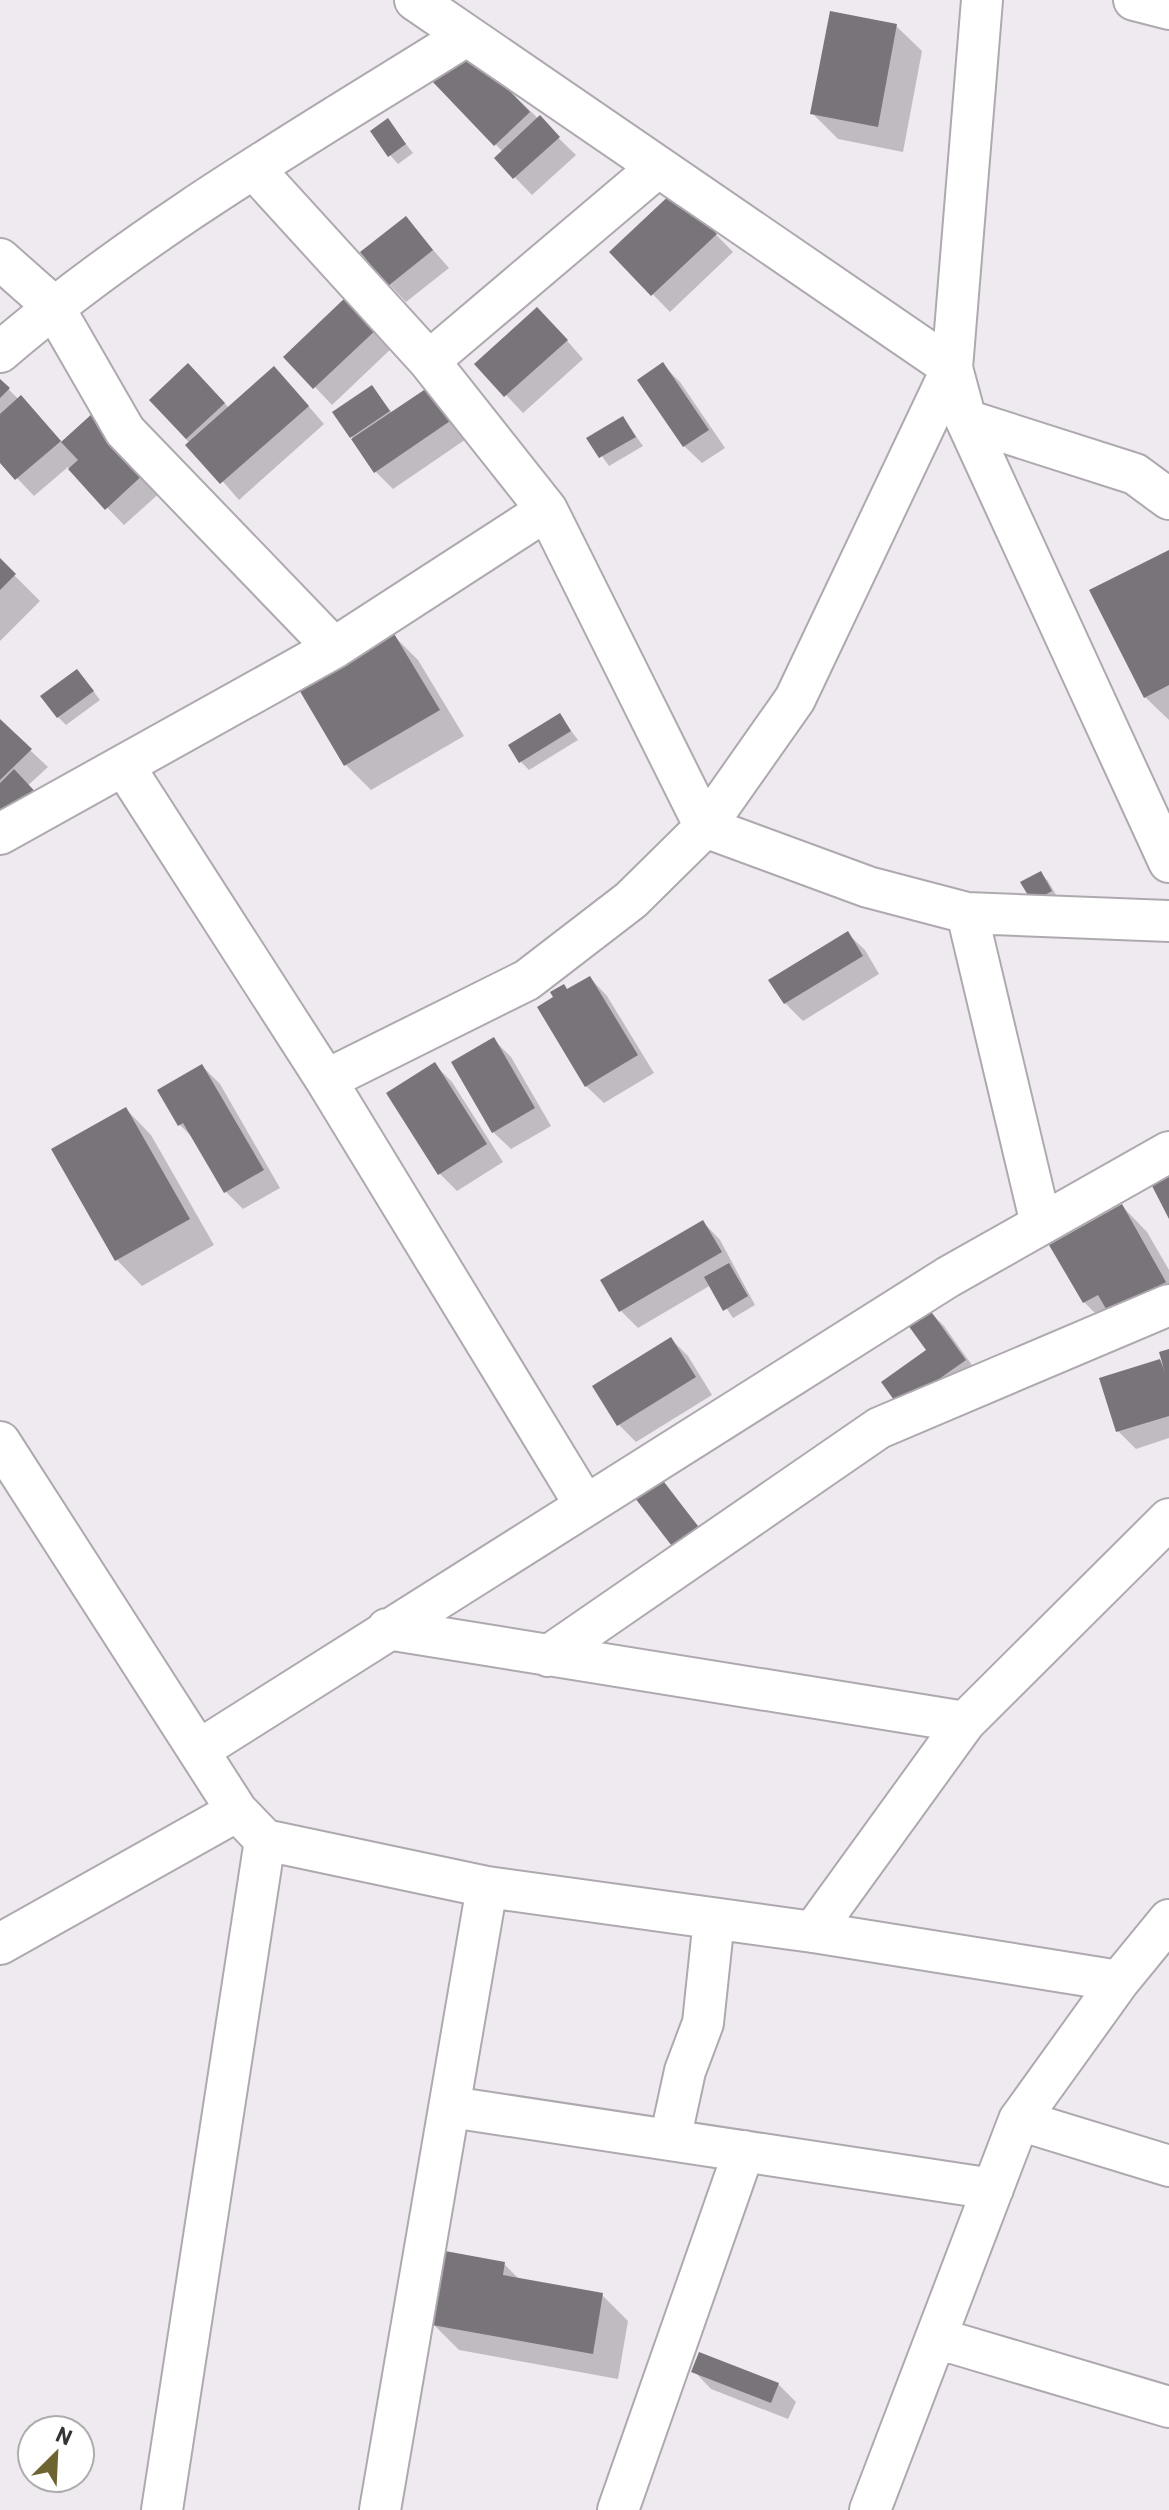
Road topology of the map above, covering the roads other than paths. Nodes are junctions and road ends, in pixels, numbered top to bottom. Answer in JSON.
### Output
{"nodes":[{"id":1,"x":415,"y":0,"type":"edge"},
{"id":2,"x":982,"y":0,"type":"edge"},
{"id":3,"x":1134,"y":0,"type":"edge"},
{"id":4,"x":1169,"y":9,"type":"edge"},
{"id":5,"x":466,"y":36,"type":"junction"},
{"id":6,"x":658,"y":167,"type":"junction"},
{"id":7,"x":254,"y":169,"type":"junction"},
{"id":8,"x":0,"y":259,"type":"edge"},
{"id":9,"x":53,"y":306,"type":"junction"},
{"id":10,"x":0,"y":352,"type":"edge"},
{"id":11,"x":429,"y":361,"type":"junction"},
{"id":12,"x":952,"y":368,"type":"junction"},
{"id":13,"x":966,"y":420,"type":"junction"},
{"id":14,"x":1169,"y":499,"type":"edge"},
{"id":15,"x":547,"y":510,"type":"junction"},
{"id":16,"x":334,"y":648,"type":"junction"},
{"id":17,"x":124,"y":766,"type":"junction"},
{"id":18,"x":705,"y":827,"type":"junction"},
{"id":19,"x":0,"y":834,"type":"edge"},
{"id":20,"x":1169,"y":862,"type":"edge"},
{"id":21,"x":967,"y":913,"type":"junction"},
{"id":22,"x":1169,"y":921,"type":"edge"},
{"id":23,"x":326,"y":1080,"type":"junction"},
{"id":24,"x":1169,"y":1152,"type":"edge"},
{"id":25,"x":1041,"y":1224,"type":"junction"},
{"id":26,"x":1169,"y":1305,"type":"edge"},
{"id":27,"x":0,"y":1442,"type":"edge"},
{"id":28,"x":585,"y":1505,"type":"junction"},
{"id":29,"x":1169,"y":1519,"type":"edge"},
{"id":30,"x":387,"y":1629,"type":"junction"},
{"id":31,"x":548,"y":1656,"type":"junction"},
{"id":32,"x":965,"y":1722,"type":"junction"},
{"id":33,"x":199,"y":1750,"type":"junction"},
{"id":34,"x":237,"y":1811,"type":"junction"},
{"id":35,"x":265,"y":1840,"type":"junction"},
{"id":36,"x":487,"y":1887,"type":"junction"},
{"id":37,"x":714,"y":1919,"type":"junction"},
{"id":38,"x":1169,"y":1920,"type":"edge"},
{"id":39,"x":813,"y":1932,"type":"junction"},
{"id":40,"x":0,"y":1944,"type":"edge"},
{"id":41,"x":1119,"y":1981,"type":"junction"},
{"id":42,"x":451,"y":2107,"type":"junction"},
{"id":43,"x":1019,"y":2120,"type":"junction"},
{"id":44,"x":670,"y":2140,"type":"junction"},
{"id":45,"x":744,"y":2151,"type":"junction"},
{"id":46,"x":1169,"y":2166,"type":"edge"},
{"id":47,"x":993,"y":2189,"type":"junction"},
{"id":48,"x":936,"y":2338,"type":"junction"},
{"id":49,"x":1169,"y":2407,"type":"edge"},
{"id":50,"x":162,"y":2510,"type":"edge"},
{"id":51,"x":380,"y":2510,"type":"edge"},
{"id":52,"x":618,"y":2510,"type":"edge"},
{"id":53,"x":870,"y":2510,"type":"edge"}],
"edges":[{"from":1,"to":5,"type":"street"},
{"from":2,"to":12,"type":"street"},
{"from":3,"to":4,"type":"street"},
{"from":5,"to":6,"type":"street"},
{"from":5,"to":7,"type":"street"},
{"from":6,"to":11,"type":"street"},
{"from":6,"to":12,"type":"street"},
{"from":7,"to":9,"type":"street"},
{"from":7,"to":11,"type":"street"},
{"from":8,"to":9,"type":"street"},
{"from":9,"to":10,"type":"street"},
{"from":9,"to":16,"type":"street"},
{"from":11,"to":15,"type":"street"},
{"from":12,"to":13,"type":"street"},
{"from":12,"to":18,"type":"street"},
{"from":13,"to":14,"type":"street"},
{"from":13,"to":20,"type":"street"},
{"from":15,"to":16,"type":"street"},
{"from":15,"to":18,"type":"street"},
{"from":16,"to":17,"type":"street"},
{"from":17,"to":19,"type":"street"},
{"from":17,"to":23,"type":"street"},
{"from":18,"to":21,"type":"street"},
{"from":18,"to":23,"type":"street"},
{"from":21,"to":22,"type":"street"},
{"from":21,"to":25,"type":"street"},
{"from":23,"to":28,"type":"street"},
{"from":24,"to":25,"type":"street"},
{"from":25,"to":28,"type":"street"},
{"from":26,"to":31,"type":"street"},
{"from":27,"to":33,"type":"street"},
{"from":28,"to":30,"type":"street"},
{"from":29,"to":32,"type":"street"},
{"from":30,"to":31,"type":"street"},
{"from":30,"to":33,"type":"street"},
{"from":31,"to":32,"type":"street"},
{"from":32,"to":39,"type":"street"},
{"from":33,"to":34,"type":"street"},
{"from":34,"to":35,"type":"street"},
{"from":34,"to":40,"type":"street"},
{"from":35,"to":36,"type":"street"},
{"from":35,"to":50,"type":"street"},
{"from":36,"to":37,"type":"street"},
{"from":36,"to":42,"type":"street"},
{"from":37,"to":39,"type":"street"},
{"from":37,"to":44,"type":"street"},
{"from":38,"to":41,"type":"street"},
{"from":39,"to":41,"type":"street"},
{"from":41,"to":43,"type":"street"},
{"from":42,"to":44,"type":"street"},
{"from":42,"to":51,"type":"street"},
{"from":43,"to":46,"type":"street"},
{"from":43,"to":47,"type":"street"},
{"from":44,"to":45,"type":"street"},
{"from":45,"to":47,"type":"street"},
{"from":45,"to":52,"type":"street"},
{"from":47,"to":48,"type":"street"},
{"from":48,"to":49,"type":"street"},
{"from":48,"to":53,"type":"street"}]}
